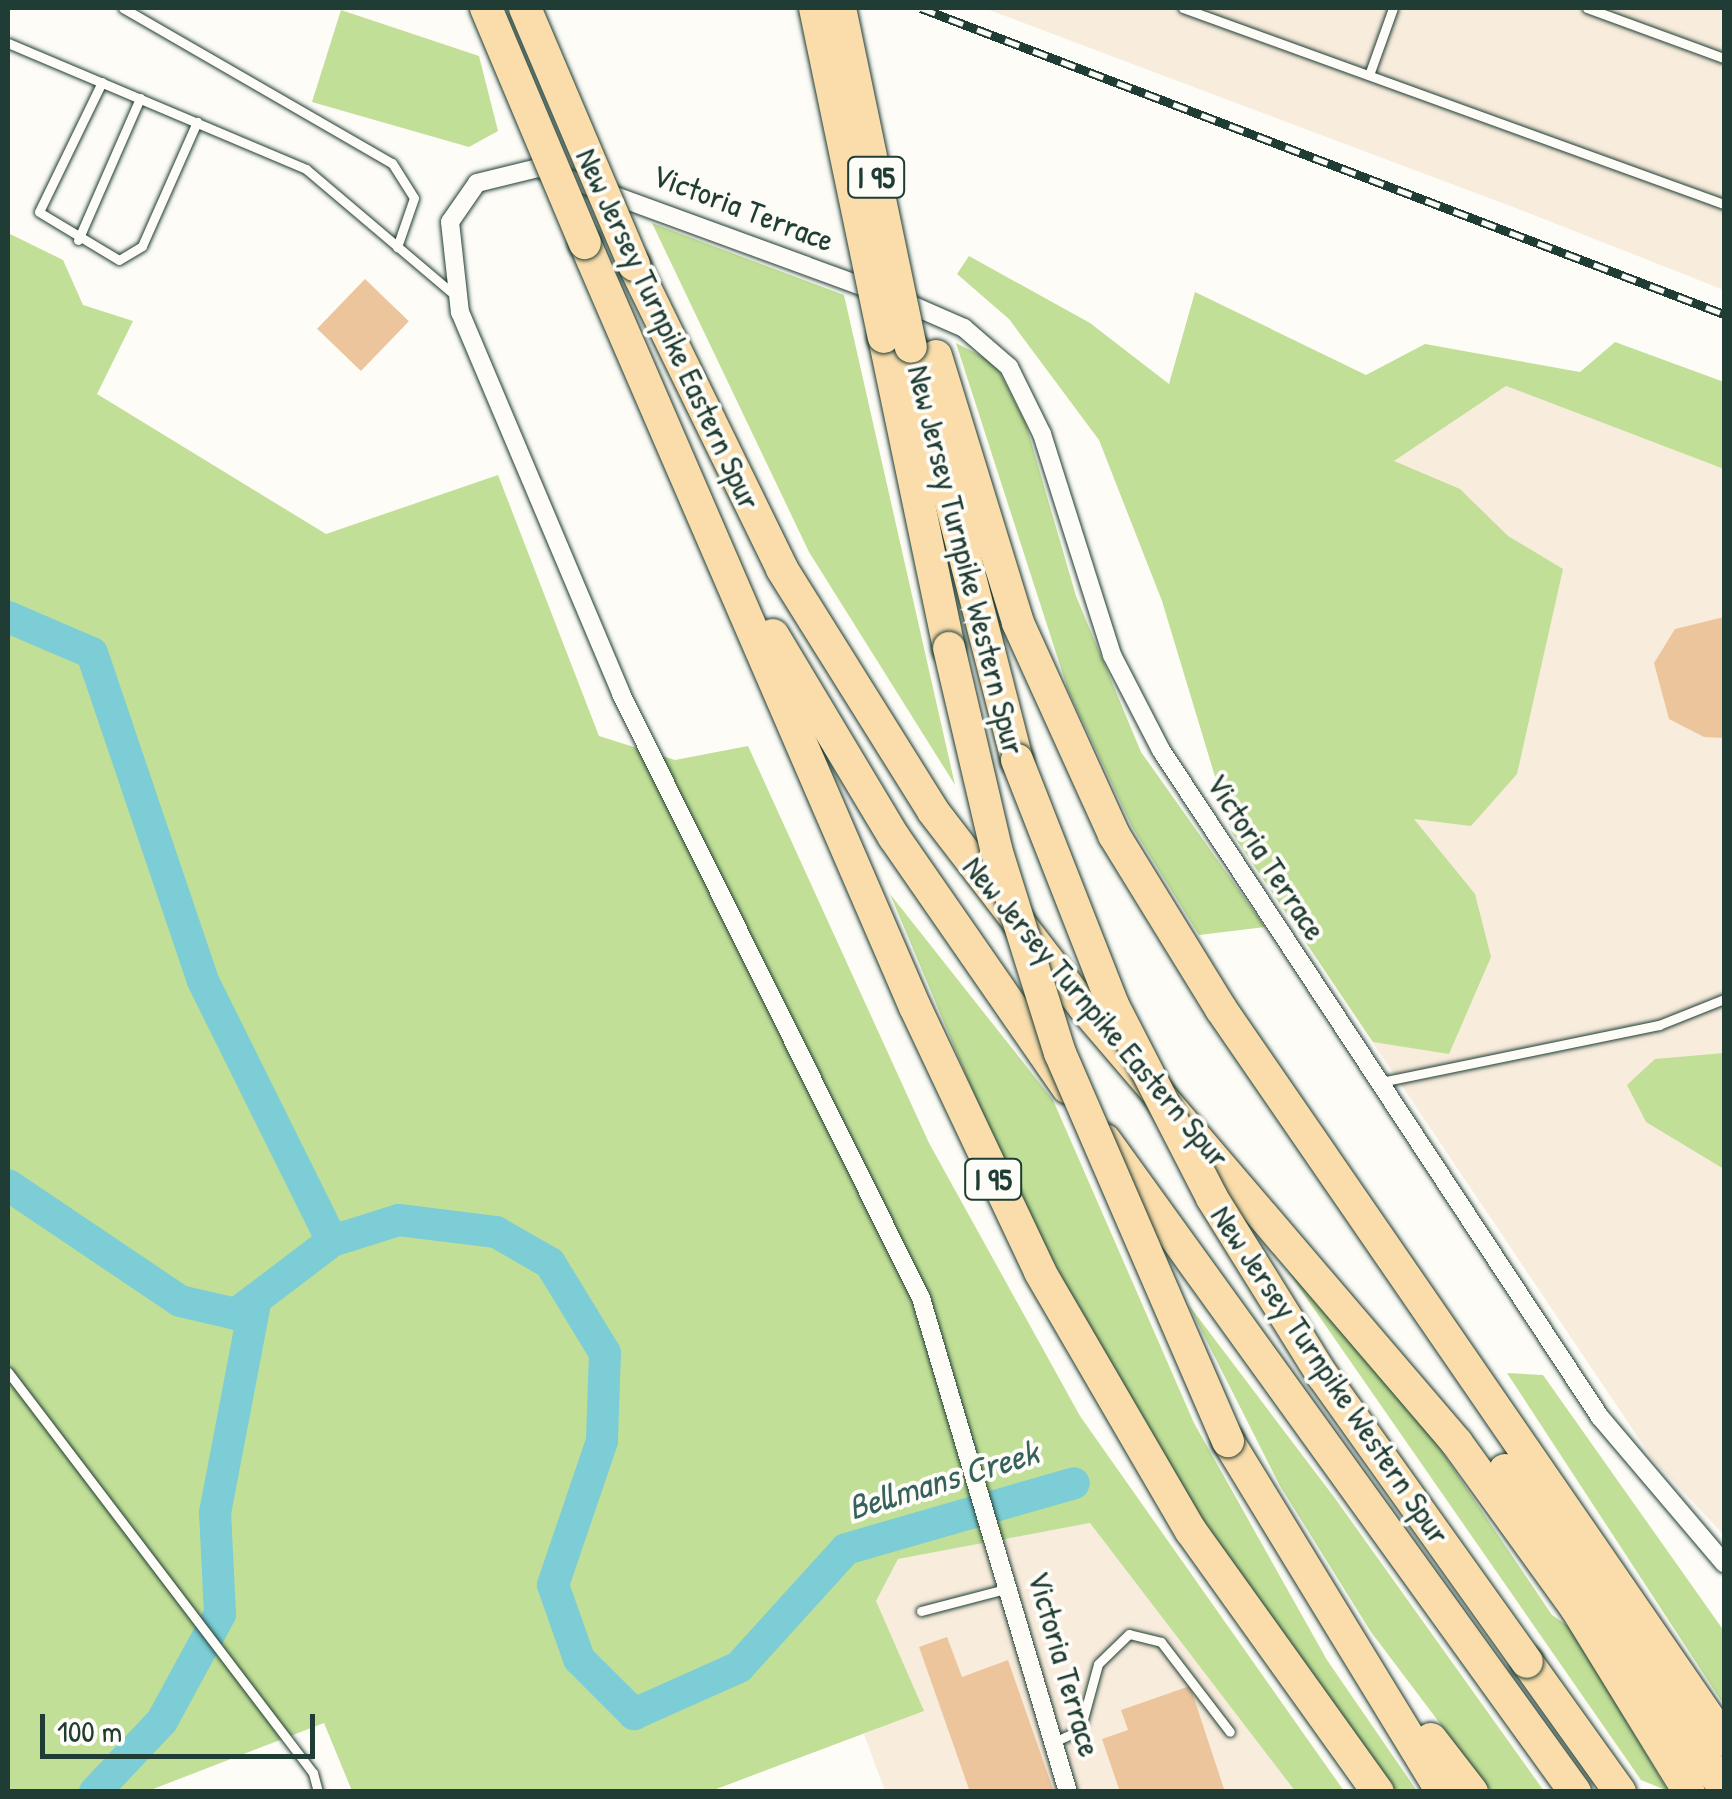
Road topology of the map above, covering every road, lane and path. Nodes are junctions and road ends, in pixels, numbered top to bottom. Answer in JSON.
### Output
{"nodes":[{"id":1,"x":122,"y":8,"type":"edge"},
{"id":2,"x":486,"y":8,"type":"edge"},
{"id":3,"x":525,"y":8,"type":"edge"},
{"id":4,"x":815,"y":8,"type":"edge"},
{"id":5,"x":840,"y":8,"type":"edge"},
{"id":6,"x":1183,"y":8,"type":"edge"},
{"id":7,"x":1393,"y":8,"type":"edge"},
{"id":8,"x":1587,"y":8,"type":"edge"},
{"id":9,"x":10,"y":46,"type":"edge"},
{"id":10,"x":1724,"y":58,"type":"edge"},
{"id":11,"x":1368,"y":75,"type":"junction"},
{"id":12,"x":102,"y":82,"type":"junction"},
{"id":13,"x":140,"y":98,"type":"junction"},
{"id":14,"x":197,"y":122,"type":"junction"},
{"id":15,"x":1724,"y":204,"type":"edge"},
{"id":16,"x":78,"y":240,"type":"junction"},
{"id":17,"x":398,"y":247,"type":"junction"},
{"id":18,"x":456,"y":296,"type":"junction"},
{"id":19,"x":910,"y":347,"type":"junction"},
{"id":20,"x":700,"y":516,"type":"junction"},
{"id":21,"x":1724,"y":998,"type":"edge"},
{"id":22,"x":1378,"y":1083,"type":"junction"},
{"id":23,"x":1340,"y":1300,"type":"junction"},
{"id":24,"x":8,"y":1372,"type":"edge"},
{"id":25,"x":1724,"y":1563,"type":"edge"},
{"id":26,"x":1310,"y":1586,"type":"junction"},
{"id":27,"x":1011,"y":1587,"type":"junction"},
{"id":28,"x":921,"y":1611,"type":"dead end"},
{"id":29,"x":1230,"y":1732,"type":"dead end"},
{"id":30,"x":1724,"y":1740,"type":"edge"},
{"id":31,"x":1054,"y":1742,"type":"junction"},
{"id":32,"x":1724,"y":1788,"type":"edge"},
{"id":33,"x":318,"y":1792,"type":"edge"},
{"id":34,"x":1068,"y":1792,"type":"edge"},
{"id":35,"x":1378,"y":1792,"type":"edge"},
{"id":36,"x":1442,"y":1792,"type":"edge"},
{"id":37,"x":1472,"y":1792,"type":"edge"},
{"id":38,"x":1575,"y":1792,"type":"edge"},
{"id":39,"x":1620,"y":1792,"type":"edge"},
{"id":40,"x":1688,"y":1792,"type":"edge"}],
"edges":[{"from":1,"to":17,"type":"lane"},
{"from":2,"to":20,"type":"highway","name":"New Jersey Turnpike Eastern Spur","number":"I 95","bridge":true},
{"from":3,"to":23,"type":"highway","name":"New Jersey Turnpike Eastern Spur","bridge":true},
{"from":4,"to":19,"type":"highway","name":"New Jersey Turnpike Western Spur","number":"I 95","bridge":true},
{"from":5,"to":19,"type":"highway","bridge":true},
{"from":6,"to":11,"type":"lane"},
{"from":7,"to":11,"type":"lane"},
{"from":8,"to":10,"type":"lane"},
{"from":9,"to":12,"type":"lane"},
{"from":11,"to":15,"type":"lane"},
{"from":12,"to":13,"type":"lane"},
{"from":12,"to":16,"type":"lane"},
{"from":13,"to":14,"type":"lane"},
{"from":13,"to":16,"type":"lane"},
{"from":14,"to":16,"type":"lane"},
{"from":14,"to":17,"type":"lane"},
{"from":17,"to":18,"type":"lane"},
{"from":18,"to":22,"type":"street","name":"Victoria Terrace"},
{"from":18,"to":27,"type":"street","name":"Victoria Terrace"},
{"from":19,"to":26,"type":"highway","name":"New Jersey Turnpike Western Spur","number":"I 95","bridge":true},
{"from":19,"to":30,"type":"highway"},
{"from":19,"to":39,"type":"highway","name":"New Jersey Turnpike Western Spur","number":"I 95","bridge":true},
{"from":20,"to":35,"type":"highway","name":"New Jersey Turnpike Eastern Spur","number":"I 95"},
{"from":20,"to":38,"type":"highway"},
{"from":21,"to":22,"type":"lane"},
{"from":22,"to":25,"type":"street","name":"Victoria Terrace"},
{"from":23,"to":32,"type":"highway"},
{"from":23,"to":40,"type":"highway","name":"New Jersey Turnpike Eastern Spur"},
{"from":24,"to":33,"type":"lane"},
{"from":26,"to":36,"type":"highway","name":"New Jersey Turnpike Western Spur","number":"I 95"},
{"from":26,"to":37,"type":"highway"},
{"from":27,"to":28,"type":"lane"},
{"from":27,"to":31,"type":"street","name":"Victoria Terrace"},
{"from":29,"to":31,"type":"lane"},
{"from":31,"to":34,"type":"street","name":"Victoria Terrace"}]}
